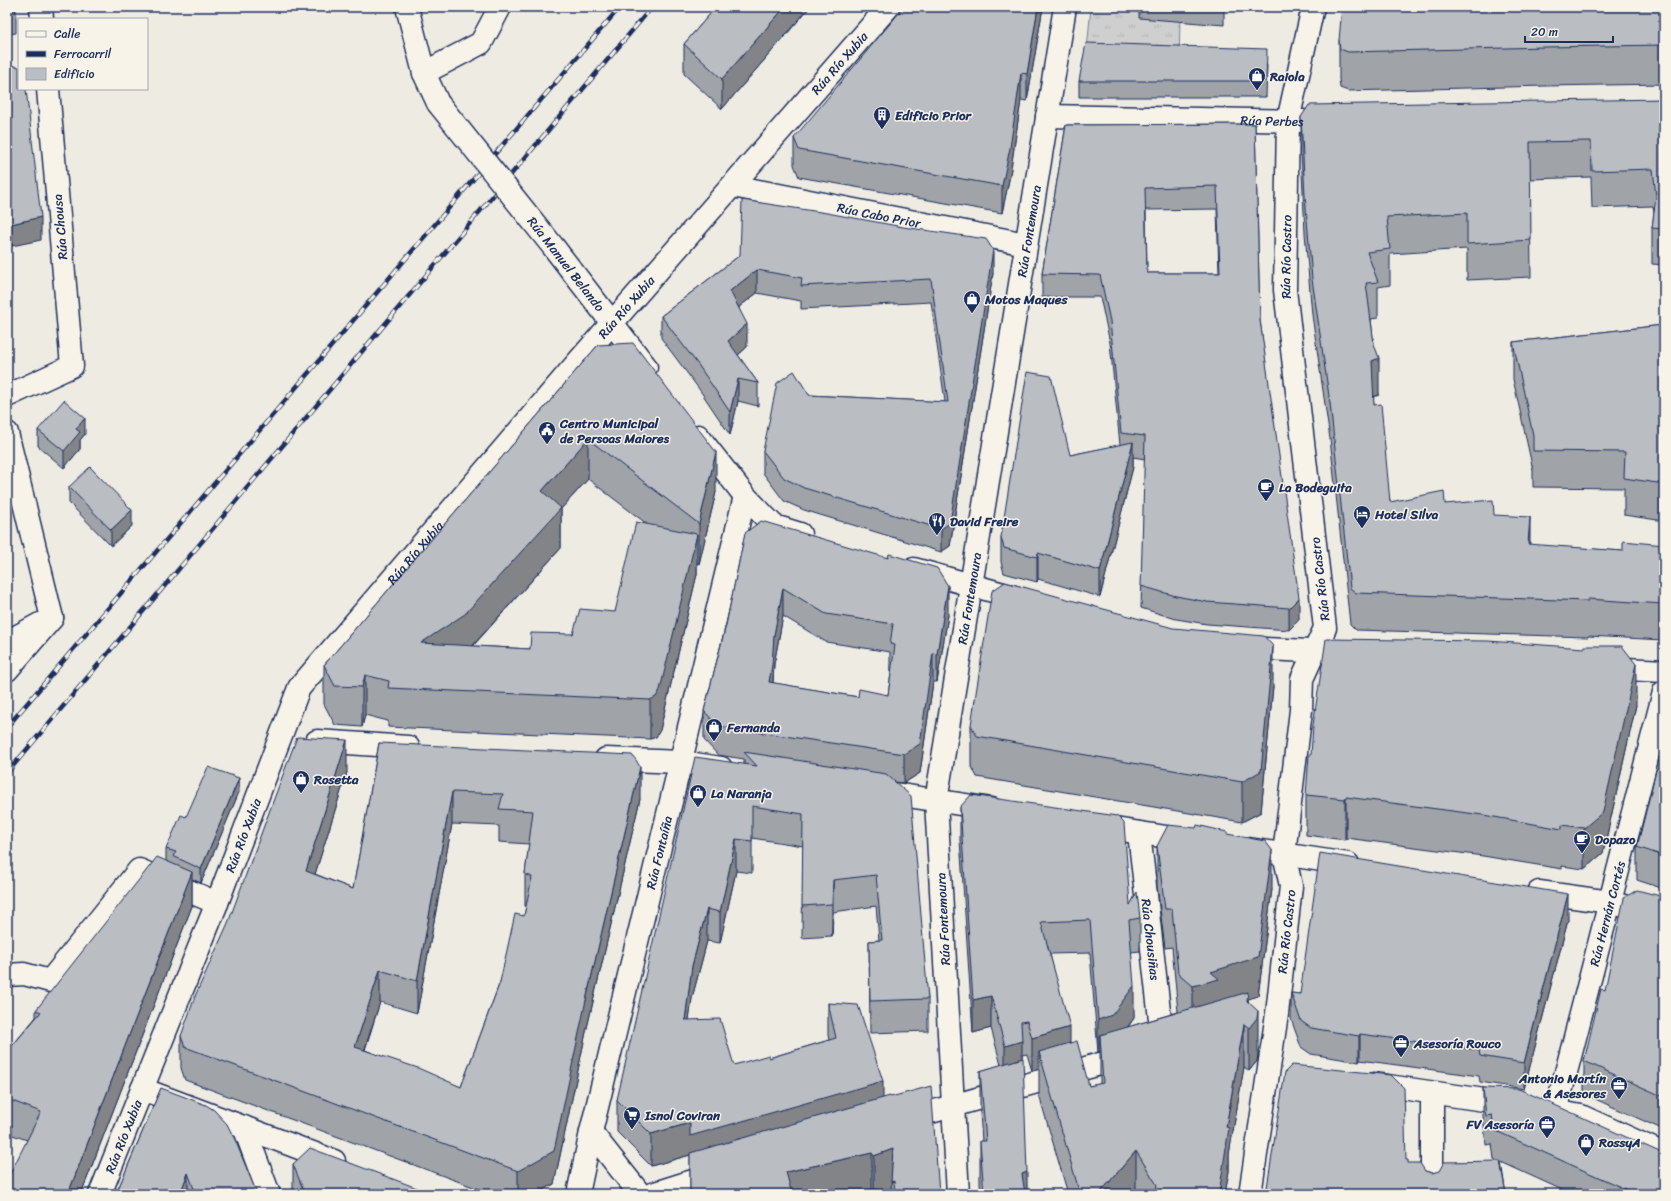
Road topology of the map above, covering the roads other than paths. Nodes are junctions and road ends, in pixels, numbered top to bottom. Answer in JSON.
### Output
{"nodes":[{"id":1,"x":41,"y":7,"type":"edge"},
{"id":2,"x":407,"y":7,"type":"edge"},
{"id":3,"x":500,"y":7,"type":"edge"},
{"id":4,"x":888,"y":7,"type":"edge"},
{"id":5,"x":1065,"y":7,"type":"edge"},
{"id":6,"x":1313,"y":7,"type":"edge"},
{"id":7,"x":42,"y":18,"type":"edge"},
{"id":8,"x":424,"y":73,"type":"junction"},
{"id":9,"x":48,"y":90,"type":"edge"},
{"id":10,"x":1047,"y":116,"type":"junction"},
{"id":11,"x":1321,"y":121,"type":"edge"},
{"id":12,"x":1288,"y":122,"type":"junction"},
{"id":13,"x":733,"y":186,"type":"junction"},
{"id":14,"x":1026,"y":244,"type":"junction"},
{"id":15,"x":612,"y":323,"type":"junction"},
{"id":16,"x":659,"y":385,"type":"edge"},
{"id":17,"x":7,"y":396,"type":"edge"},
{"id":18,"x":688,"y":422,"type":"edge"},
{"id":19,"x":7,"y":433,"type":"edge"},
{"id":20,"x":745,"y":496,"type":"junction"},
{"id":21,"x":819,"y":540,"type":"edge"},
{"id":22,"x":895,"y":563,"type":"edge"},
{"id":23,"x":970,"y":586,"type":"junction"},
{"id":24,"x":1039,"y":604,"type":"edge"},
{"id":25,"x":52,"y":618,"type":"junction"},
{"id":26,"x":7,"y":642,"type":"edge"},
{"id":27,"x":1222,"y":647,"type":"edge"},
{"id":28,"x":1314,"y":651,"type":"junction"},
{"id":29,"x":1377,"y":654,"type":"edge"},
{"id":30,"x":1584,"y":667,"type":"edge"},
{"id":31,"x":7,"y":670,"type":"edge"},
{"id":32,"x":1664,"y":671,"type":"edge"},
{"id":33,"x":1664,"y":692,"type":"edge"},
{"id":34,"x":280,"y":739,"type":"junction"},
{"id":35,"x":430,"y":748,"type":"edge"},
{"id":36,"x":587,"y":758,"type":"edge"},
{"id":37,"x":681,"y":762,"type":"junction"},
{"id":38,"x":741,"y":771,"type":"edge"},
{"id":39,"x":858,"y":789,"type":"edge"},
{"id":40,"x":936,"y":801,"type":"junction"},
{"id":41,"x":1014,"y":813,"type":"edge"},
{"id":42,"x":1077,"y":823,"type":"edge"},
{"id":43,"x":1139,"y":833,"type":"junction"},
{"id":44,"x":1284,"y":854,"type":"junction"},
{"id":45,"x":1370,"y":867,"type":"edge"},
{"id":46,"x":1517,"y":889,"type":"edge"},
{"id":47,"x":1610,"y":902,"type":"junction"},
{"id":48,"x":217,"y":903,"type":"junction"},
{"id":49,"x":1664,"y":918,"type":"edge"},
{"id":50,"x":7,"y":976,"type":"edge"},
{"id":51,"x":1277,"y":1014,"type":"junction"},
{"id":52,"x":1254,"y":1020,"type":"edge"},
{"id":53,"x":1186,"y":1040,"type":"edge"},
{"id":54,"x":1163,"y":1046,"type":"junction"},
{"id":55,"x":1355,"y":1082,"type":"edge"},
{"id":56,"x":142,"y":1089,"type":"junction"},
{"id":57,"x":1432,"y":1093,"type":"junction"},
{"id":58,"x":953,"y":1106,"type":"junction"},
{"id":59,"x":1556,"y":1111,"type":"junction"},
{"id":60,"x":884,"y":1125,"type":"edge"},
{"id":61,"x":244,"y":1127,"type":"junction"},
{"id":62,"x":591,"y":1132,"type":"junction"},
{"id":63,"x":1664,"y":1154,"type":"edge"},
{"id":64,"x":738,"y":1167,"type":"edge"},
{"id":65,"x":355,"y":1169,"type":"edge"},
{"id":66,"x":100,"y":1194,"type":"edge"},
{"id":67,"x":269,"y":1194,"type":"edge"},
{"id":68,"x":578,"y":1194,"type":"edge"},
{"id":69,"x":640,"y":1194,"type":"edge"},
{"id":70,"x":652,"y":1194,"type":"edge"},
{"id":71,"x":958,"y":1194,"type":"edge"},
{"id":72,"x":1250,"y":1194,"type":"edge"},
{"id":73,"x":1432,"y":1194,"type":"edge"}],
"edges":[{"from":1,"to":7,"type":"street"},
{"from":2,"to":8,"type":"street","name":"Rúa Manuel Belando"},
{"from":3,"to":8,"type":"street"},
{"from":4,"to":13,"type":"street","name":"Rúa Río Xubia"},
{"from":5,"to":10,"type":"street","name":"Rúa Fontemoura"},
{"from":6,"to":12,"type":"street","name":"Rúa Río Castro"},
{"from":8,"to":15,"type":"street","name":"Rúa Manuel Belando","bridge":true},
{"from":9,"to":17,"type":"street","name":"Rúa Chousa"},
{"from":10,"to":12,"type":"street","name":"Rúa Perbes"},
{"from":10,"to":14,"type":"street","name":"Rúa Fontemoura"},
{"from":11,"to":12,"type":"street","name":"Rúa Perbes"},
{"from":12,"to":28,"type":"street","name":"Rúa Río Castro"},
{"from":13,"to":14,"type":"street","name":"Rúa Cabo Prior"},
{"from":13,"to":15,"type":"street","name":"Rúa Río Xubia"},
{"from":14,"to":23,"type":"street","name":"Rúa Fontemoura"},
{"from":15,"to":16,"type":"street","name":"Rúa Manuel Belando"},
{"from":15,"to":34,"type":"street","name":"Rúa Río Xubia"},
{"from":18,"to":20,"type":"street"},
{"from":19,"to":25,"type":"street"},
{"from":20,"to":21,"type":"street"},
{"from":20,"to":37,"type":"street","name":"Rúa Fontaíña"},
{"from":22,"to":23,"type":"street"},
{"from":23,"to":24,"type":"street"},
{"from":23,"to":40,"type":"street","name":"Rúa Fontemoura"},
{"from":25,"to":26,"type":"street"},
{"from":25,"to":31,"type":"street"},
{"from":27,"to":28,"type":"street"},
{"from":28,"to":29,"type":"street"},
{"from":28,"to":44,"type":"street","name":"Rúa Río Castro"},
{"from":30,"to":32,"type":"street"},
{"from":33,"to":47,"type":"street","name":"Rúa Hernán Cortés"},
{"from":34,"to":35,"type":"street"},
{"from":34,"to":48,"type":"street","name":"Rúa Río Xubia"},
{"from":36,"to":37,"type":"street"},
{"from":37,"to":38,"type":"street"},
{"from":37,"to":62,"type":"street","name":"Rúa Fontaíña"},
{"from":39,"to":40,"type":"street"},
{"from":40,"to":41,"type":"street"},
{"from":40,"to":58,"type":"street","name":"Rúa Fontemoura"},
{"from":42,"to":43,"type":"street"},
{"from":43,"to":44,"type":"street"},
{"from":43,"to":54,"type":"street","name":"Rúa Chousiñas"},
{"from":44,"to":45,"type":"street"},
{"from":44,"to":51,"type":"street","name":"Rúa Río Castro"},
{"from":46,"to":47,"type":"street"},
{"from":47,"to":49,"type":"street"},
{"from":47,"to":59,"type":"street","name":"Rúa Hernán Cortés"},
{"from":48,"to":50,"type":"street"},
{"from":48,"to":56,"type":"street","name":"Rúa Río Xubia"},
{"from":51,"to":52,"type":"street"},
{"from":51,"to":72,"type":"street","name":"Rúa Río Castro"},
{"from":53,"to":54,"type":"street"},
{"from":54,"to":58,"type":"street"},
{"from":55,"to":57,"type":"street"},
{"from":56,"to":61,"type":"street"},
{"from":56,"to":66,"type":"street","name":"Rúa Río Xubia"},
{"from":57,"to":59,"type":"street"},
{"from":57,"to":73,"type":"street"},
{"from":58,"to":60,"type":"street"},
{"from":58,"to":71,"type":"street","name":"Rúa Fontemoura"},
{"from":59,"to":63,"type":"street"},
{"from":61,"to":65,"type":"street"},
{"from":61,"to":67,"type":"street"},
{"from":62,"to":68,"type":"street","name":"Rúa Fontaíña"},
{"from":62,"to":69,"type":"street"},
{"from":64,"to":70,"type":"street"}]}
